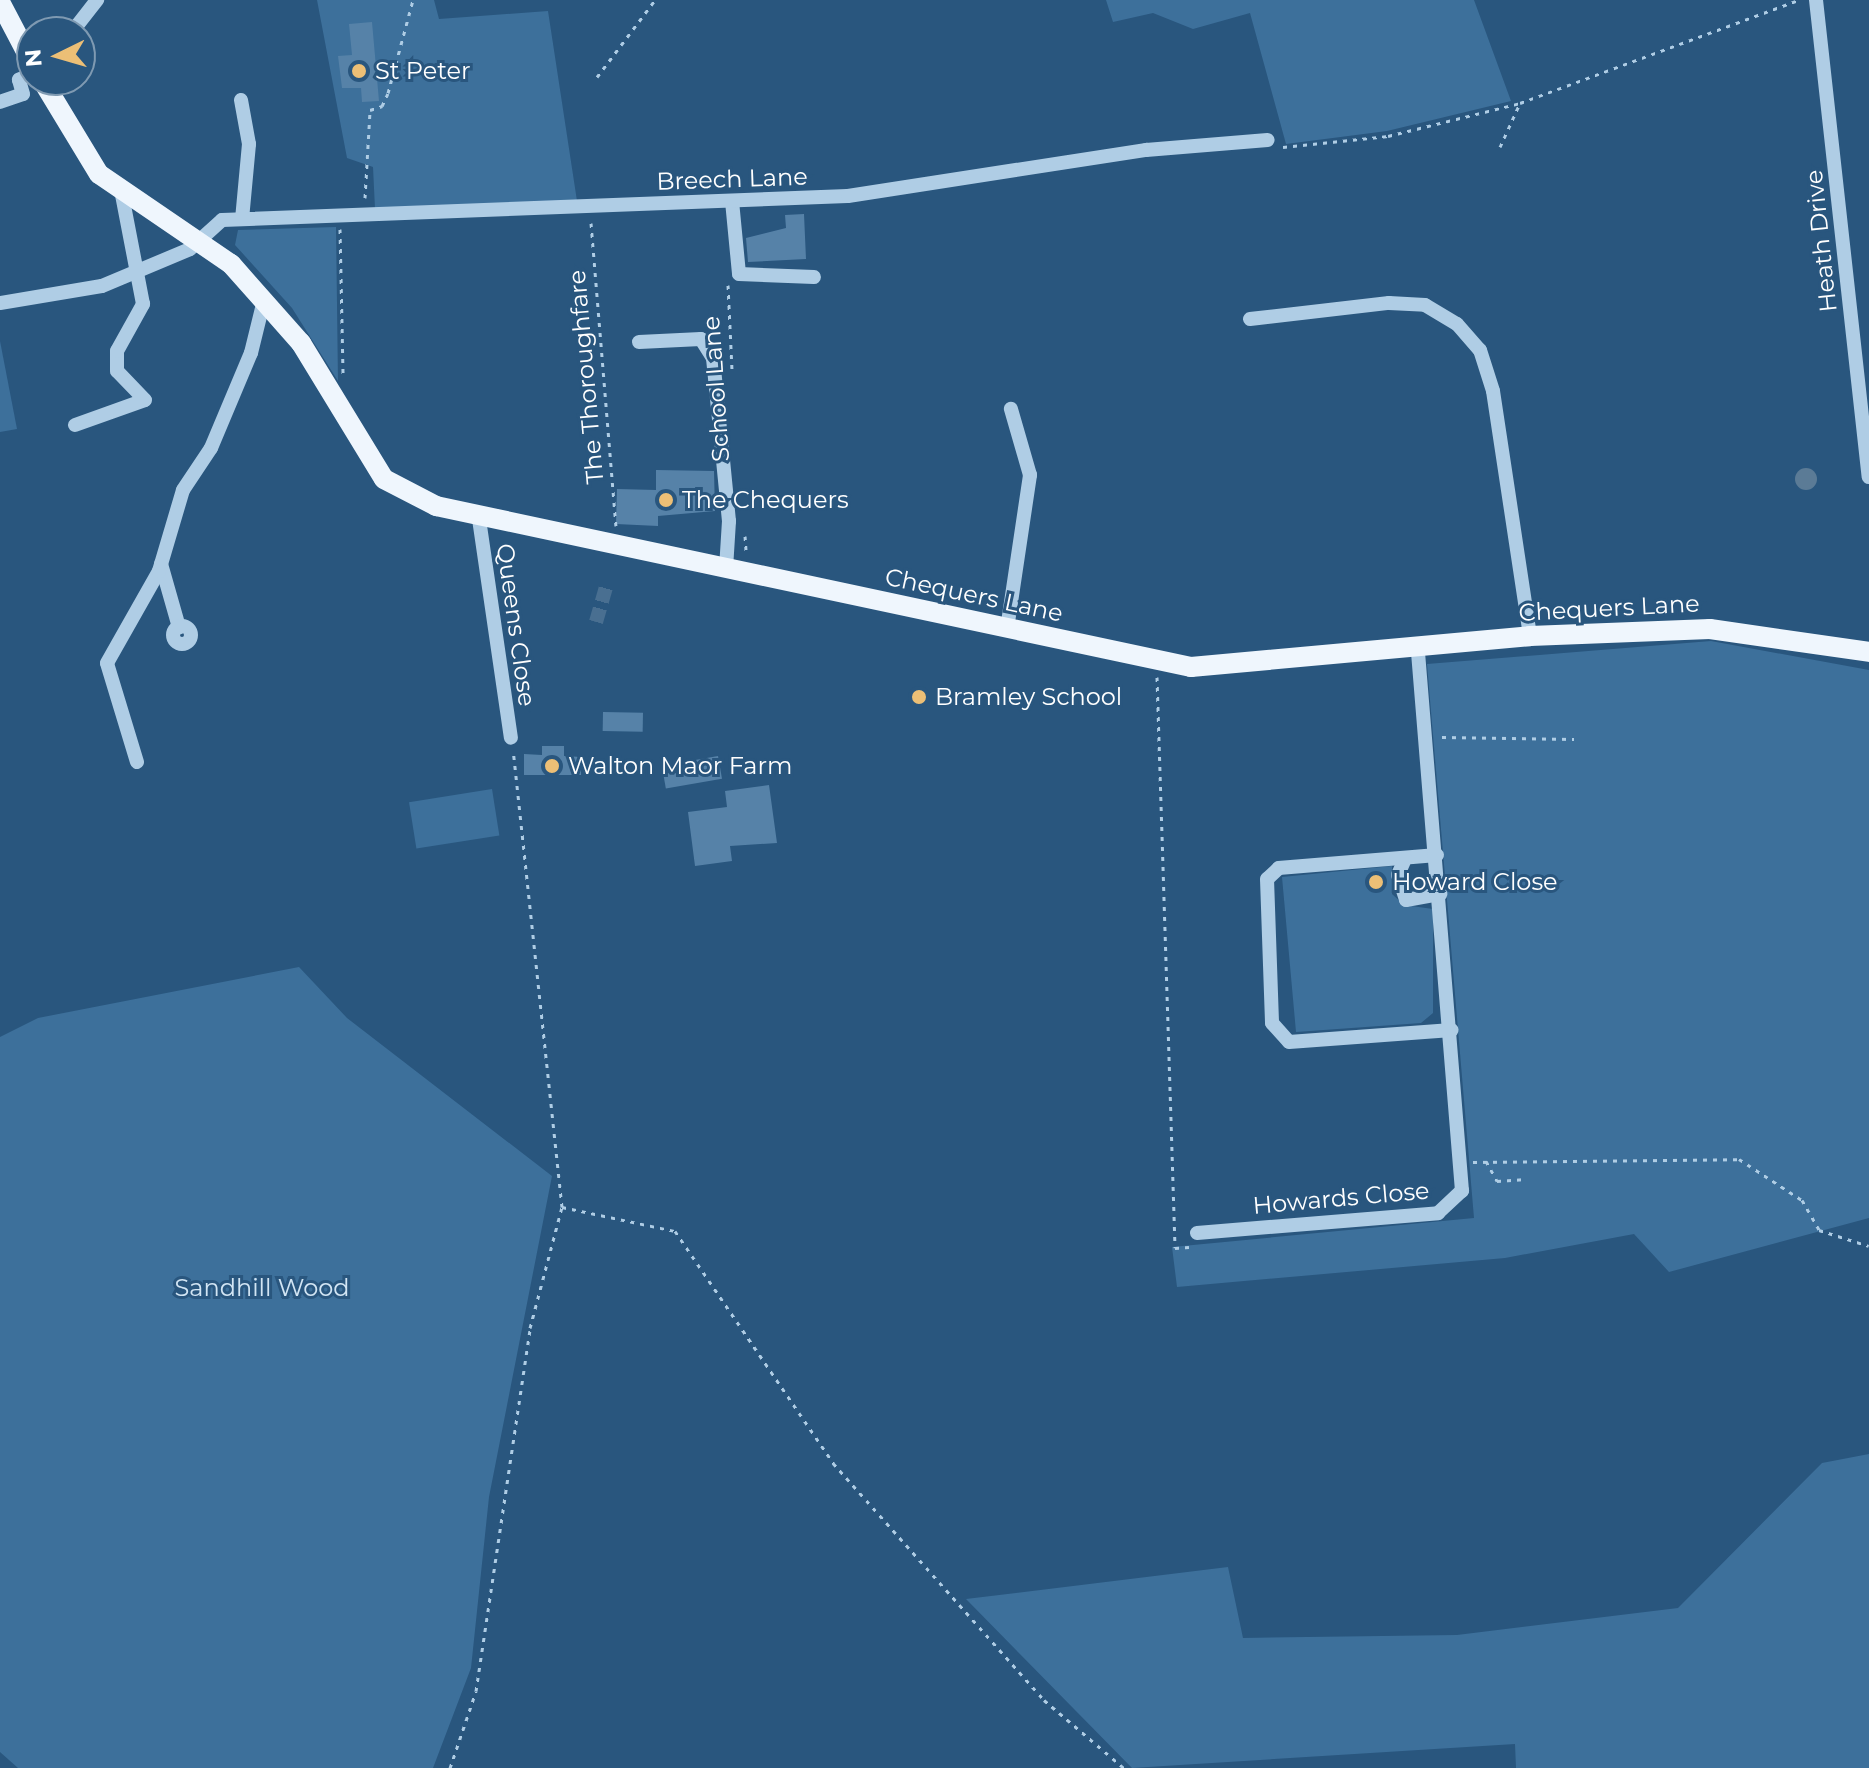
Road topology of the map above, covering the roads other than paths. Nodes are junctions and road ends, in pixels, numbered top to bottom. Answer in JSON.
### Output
{"nodes":[{"id":1,"x":97,"y":0,"type":"edge"},
{"id":2,"x":1816,"y":0,"type":"edge"},
{"id":3,"x":0,"y":2,"type":"edge"},
{"id":4,"x":84,"y":16,"type":"edge"},
{"id":5,"x":16,"y":30,"type":"edge"},
{"id":6,"x":52,"y":96,"type":"edge"},
{"id":7,"x":241,"y":100,"type":"dead end"},
{"id":8,"x":1268,"y":140,"type":"road end"},
{"id":9,"x":122,"y":195,"type":"junction"},
{"id":10,"x":732,"y":201,"type":"junction"},
{"id":11,"x":242,"y":219,"type":"junction"},
{"id":12,"x":201,"y":238,"type":"junction"},
{"id":13,"x":134,"y":270,"type":"junction"},
{"id":14,"x":814,"y":277,"type":"dead end"},
{"id":15,"x":264,"y":300,"type":"junction"},
{"id":16,"x":0,"y":303,"type":"edge"},
{"id":17,"x":1250,"y":319,"type":"dead end"},
{"id":18,"x":639,"y":342,"type":"dead end"},
{"id":19,"x":1011,"y":409,"type":"dead end"},
{"id":20,"x":75,"y":425,"type":"dead end"},
{"id":21,"x":1869,"y":477,"type":"edge"},
{"id":22,"x":479,"y":519,"type":"junction"},
{"id":23,"x":161,"y":563,"type":"junction"},
{"id":24,"x":726,"y":569,"type":"junction"},
{"id":25,"x":179,"y":627,"type":"dead end"},
{"id":26,"x":1007,"y":629,"type":"junction"},
{"id":27,"x":1530,"y":636,"type":"junction"},
{"id":28,"x":1418,"y":652,"type":"junction"},
{"id":29,"x":1869,"y":652,"type":"edge"},
{"id":30,"x":511,"y":738,"type":"road end"},
{"id":31,"x":137,"y":762,"type":"dead end"},
{"id":32,"x":1437,"y":855,"type":"junction"},
{"id":33,"x":1405,"y":859,"type":"junction"},
{"id":34,"x":1440,"y":894,"type":"junction"},
{"id":35,"x":1452,"y":1030,"type":"junction"},
{"id":36,"x":1197,"y":1233,"type":"road end"}],
"edges":[{"from":1,"to":4,"type":"street"},
{"from":2,"to":21,"type":"street","name":"Heath Drive"},
{"from":3,"to":5,"type":"main road"},
{"from":6,"to":9,"type":"main road","name":"Chequers Lane"},
{"from":7,"to":11,"type":"street"},
{"from":8,"to":10,"type":"street","name":"Breech Lane"},
{"from":9,"to":12,"type":"main road","name":"Chequers Lane"},
{"from":9,"to":13,"type":"street"},
{"from":10,"to":11,"type":"street","name":"Breech Lane"},
{"from":10,"to":14,"type":"street"},
{"from":11,"to":12,"type":"street","name":"Breech Lane"},
{"from":12,"to":13,"type":"street","name":"Breech Lane"},
{"from":12,"to":15,"type":"main road","name":"Chequers Lane"},
{"from":13,"to":16,"type":"street","name":"Breech Lane"},
{"from":13,"to":20,"type":"street"},
{"from":15,"to":22,"type":"main road","name":"Chequers Lane"},
{"from":15,"to":23,"type":"street"},
{"from":17,"to":27,"type":"street"},
{"from":18,"to":24,"type":"street"},
{"from":19,"to":26,"type":"street"},
{"from":22,"to":24,"type":"main road","name":"Chequers Lane"},
{"from":22,"to":30,"type":"street","name":"Queens Close"},
{"from":23,"to":25,"type":"street"},
{"from":23,"to":31,"type":"street"},
{"from":24,"to":26,"type":"main road","name":"Chequers Lane"},
{"from":26,"to":28,"type":"main road","name":"Chequers Lane"},
{"from":27,"to":28,"type":"main road","name":"Chequers Lane"},
{"from":27,"to":29,"type":"main road","name":"Chequers Lane"},
{"from":28,"to":32,"type":"street","name":"Howards Close"},
{"from":32,"to":33,"type":"street"},
{"from":32,"to":34,"type":"street","name":"Howards Close"},
{"from":33,"to":34,"type":"street"},
{"from":33,"to":35,"type":"street"},
{"from":34,"to":35,"type":"street","name":"Howards Close"},
{"from":35,"to":36,"type":"street","name":"Howards Close"}]}
